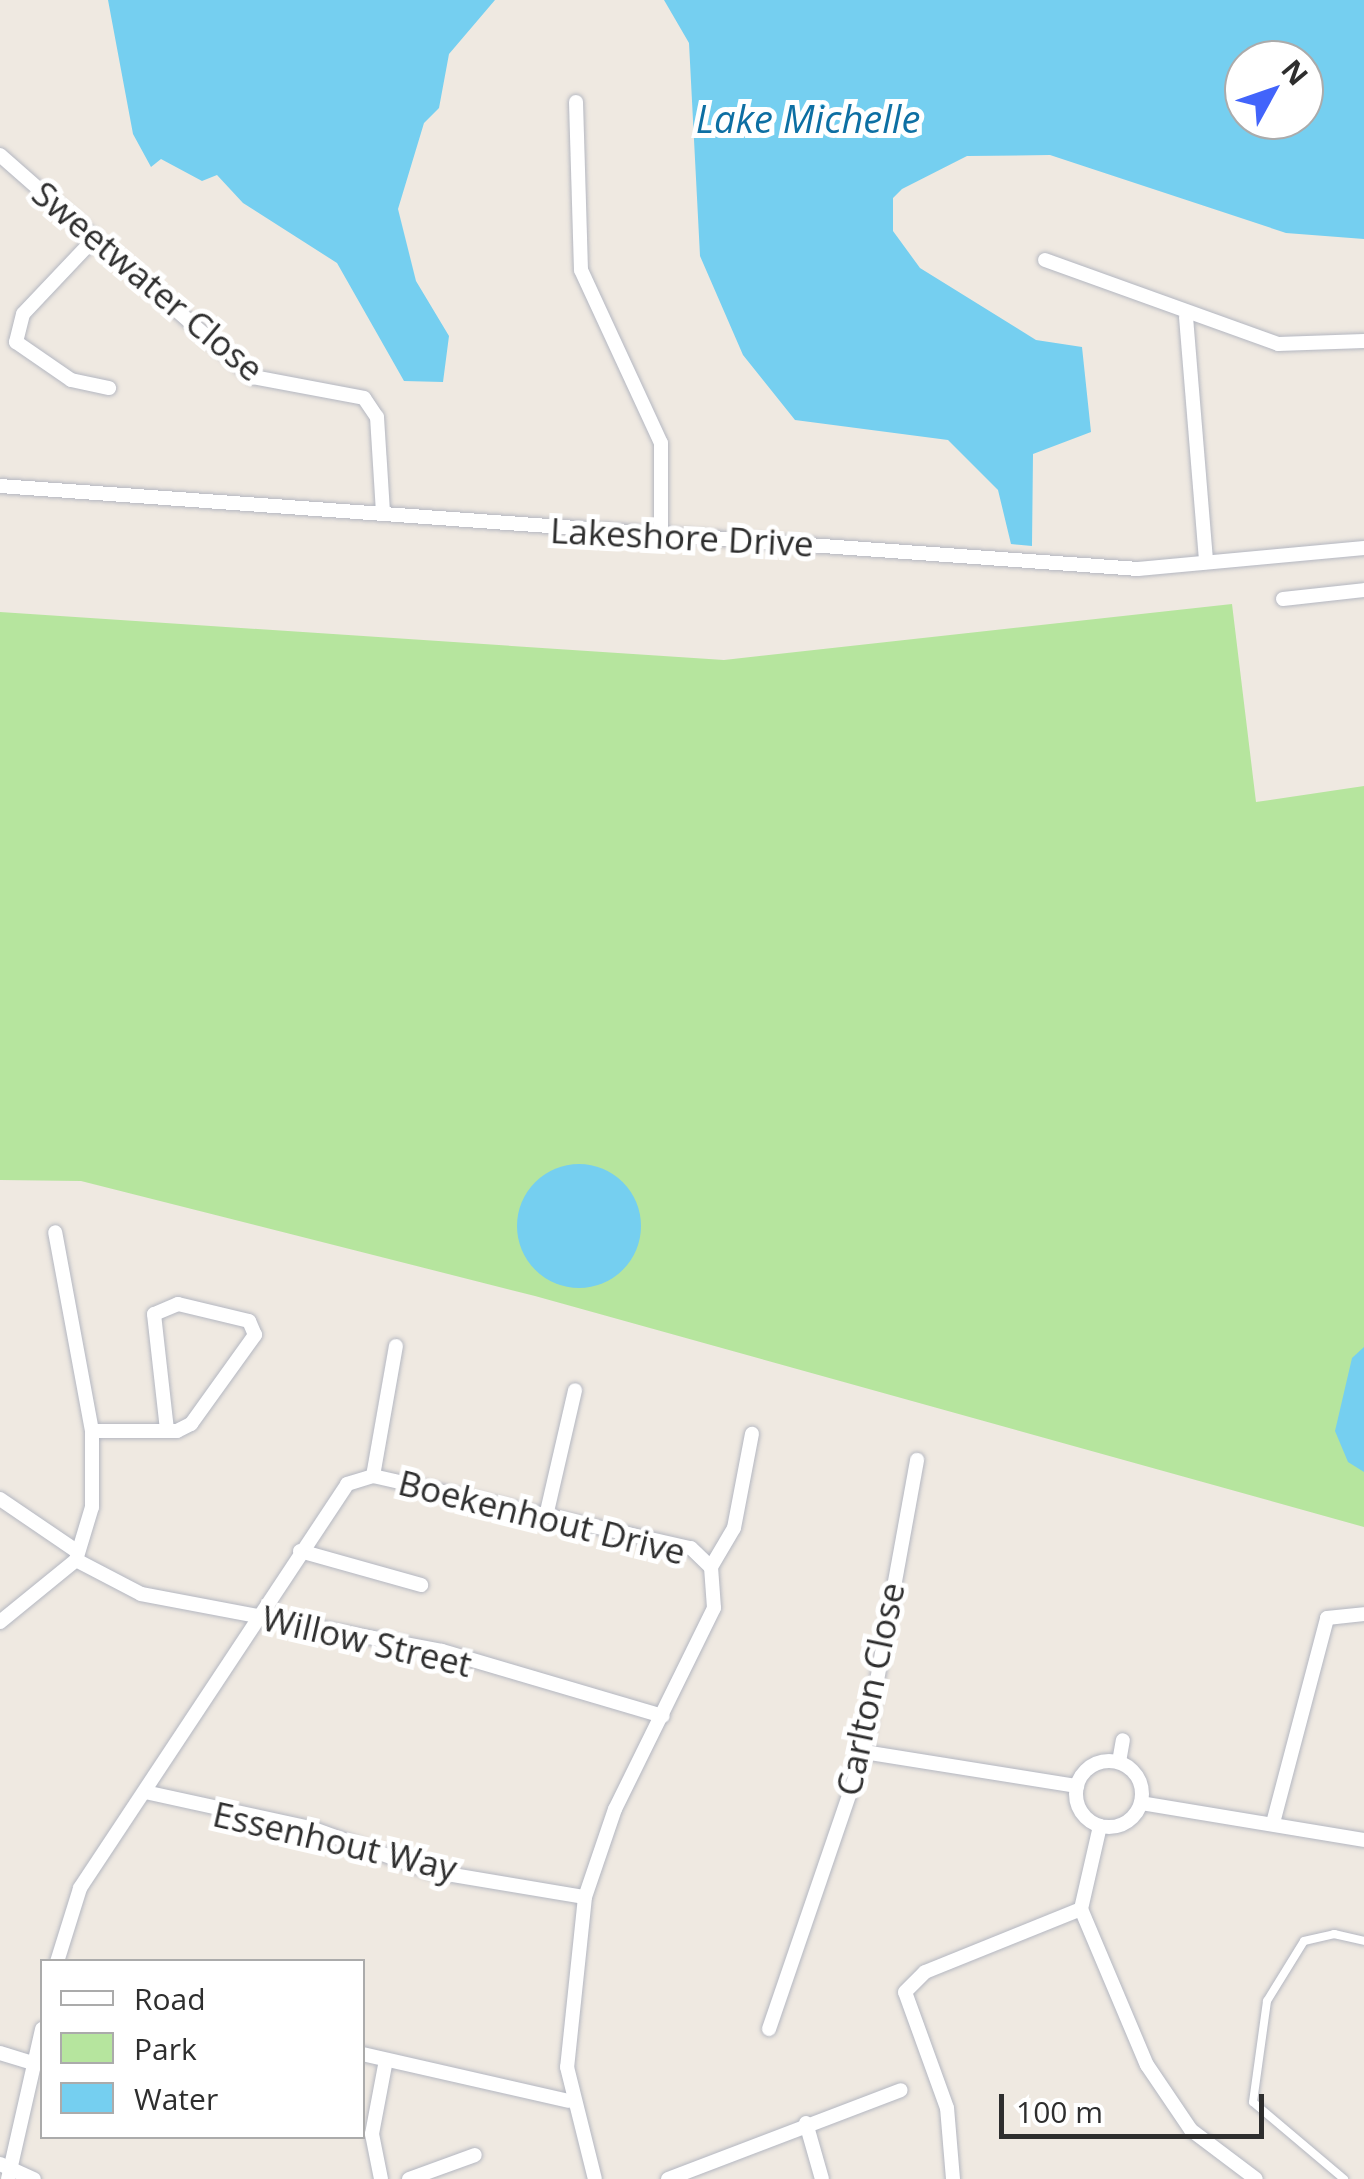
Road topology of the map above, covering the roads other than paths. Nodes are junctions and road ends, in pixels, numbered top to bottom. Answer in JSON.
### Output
{"nodes":[{"id":1,"x":576,"y":102,"type":"dead end"},
{"id":2,"x":0,"y":156,"type":"edge"},
{"id":3,"x":92,"y":240,"type":"junction"},
{"id":4,"x":1045,"y":260,"type":"dead end"},
{"id":5,"x":1186,"y":317,"type":"junction"},
{"id":6,"x":1364,"y":341,"type":"edge"},
{"id":7,"x":109,"y":388,"type":"dead end"},
{"id":8,"x":0,"y":486,"type":"edge"},
{"id":9,"x":382,"y":512,"type":"junction"},
{"id":10,"x":661,"y":537,"type":"junction"},
{"id":11,"x":1364,"y":548,"type":"edge"},
{"id":12,"x":1206,"y":562,"type":"junction"},
{"id":13,"x":1364,"y":590,"type":"edge"},
{"id":14,"x":1284,"y":599,"type":"dead end"},
{"id":15,"x":55,"y":1232,"type":"dead end"},
{"id":16,"x":396,"y":1346,"type":"dead end"},
{"id":17,"x":576,"y":1390,"type":"dead end"},
{"id":18,"x":167,"y":1429,"type":"junction"},
{"id":19,"x":92,"y":1431,"type":"junction"},
{"id":20,"x":752,"y":1434,"type":"dead end"},
{"id":21,"x":918,"y":1460,"type":"dead end"},
{"id":22,"x":373,"y":1476,"type":"junction"},
{"id":23,"x":0,"y":1500,"type":"edge"},
{"id":24,"x":546,"y":1516,"type":"junction"},
{"id":25,"x":300,"y":1551,"type":"junction"},
{"id":26,"x":77,"y":1556,"type":"junction"},
{"id":27,"x":710,"y":1568,"type":"junction"},
{"id":28,"x":421,"y":1585,"type":"dead end"},
{"id":29,"x":260,"y":1614,"type":"junction"},
{"id":30,"x":1364,"y":1614,"type":"edge"},
{"id":31,"x":0,"y":1622,"type":"edge"},
{"id":32,"x":663,"y":1716,"type":"junction"},
{"id":33,"x":1122,"y":1740,"type":"dead end"},
{"id":34,"x":864,"y":1752,"type":"junction"},
{"id":35,"x":1119,"y":1762,"type":"junction"},
{"id":36,"x":1076,"y":1786,"type":"junction"},
{"id":37,"x":145,"y":1792,"type":"junction"},
{"id":38,"x":1141,"y":1803,"type":"junction"},
{"id":39,"x":1272,"y":1823,"type":"junction"},
{"id":40,"x":1100,"y":1826,"type":"junction"},
{"id":41,"x":1364,"y":1840,"type":"edge"},
{"id":42,"x":585,"y":1896,"type":"junction"},
{"id":43,"x":1081,"y":1909,"type":"junction"},
{"id":44,"x":1364,"y":1941,"type":"edge"},
{"id":45,"x":58,"y":1959,"type":"edge"},
{"id":46,"x":769,"y":2029,"type":"dead end"},
{"id":47,"x":40,"y":2041,"type":"edge"},
{"id":48,"x":0,"y":2053,"type":"edge"},
{"id":49,"x":365,"y":2055,"type":"edge"},
{"id":50,"x":386,"y":2060,"type":"junction"},
{"id":51,"x":36,"y":2064,"type":"junction"},
{"id":52,"x":901,"y":2090,"type":"dead end"},
{"id":53,"x":569,"y":2101,"type":"junction"},
{"id":54,"x":806,"y":2124,"type":"junction"},
{"id":55,"x":474,"y":2155,"type":"dead end"},
{"id":56,"x":6,"y":2171,"type":"edge"},
{"id":57,"x":34,"y":2179,"type":"edge"},
{"id":58,"x":381,"y":2179,"type":"edge"},
{"id":59,"x":409,"y":2179,"type":"edge"},
{"id":60,"x":595,"y":2179,"type":"edge"},
{"id":61,"x":668,"y":2179,"type":"edge"},
{"id":62,"x":822,"y":2179,"type":"edge"},
{"id":63,"x":954,"y":2179,"type":"edge"},
{"id":64,"x":1256,"y":2179,"type":"edge"},
{"id":65,"x":1344,"y":2179,"type":"edge"}],
"edges":[{"from":1,"to":10,"type":"street"},
{"from":2,"to":3,"type":"street","name":"Sweetwater Close"},
{"from":3,"to":7,"type":"street"},
{"from":3,"to":9,"type":"street","name":"Sweetwater Close"},
{"from":4,"to":5,"type":"street"},
{"from":5,"to":6,"type":"street"},
{"from":5,"to":12,"type":"street"},
{"from":8,"to":9,"type":"street","name":"Lakeshore Drive"},
{"from":9,"to":10,"type":"street","name":"Lakeshore Drive"},
{"from":10,"to":12,"type":"street","name":"Lakeshore Drive"},
{"from":11,"to":12,"type":"street","name":"Lakeshore Drive"},
{"from":13,"to":14,"type":"street"},
{"from":15,"to":19,"type":"street"},
{"from":16,"to":22,"type":"street"},
{"from":17,"to":24,"type":"street"},
{"from":18,"to":18,"type":"street"},
{"from":18,"to":19,"type":"street"},
{"from":19,"to":26,"type":"street"},
{"from":20,"to":27,"type":"street"},
{"from":21,"to":34,"type":"street","name":"Carlton Close"},
{"from":22,"to":24,"type":"street","name":"Boekenhout Drive"},
{"from":22,"to":25,"type":"street","name":"Boekenhout Drive"},
{"from":23,"to":26,"type":"street","name":"Willow Street"},
{"from":24,"to":27,"type":"street","name":"Boekenhout Drive"},
{"from":25,"to":28,"type":"street"},
{"from":25,"to":29,"type":"street","name":"Boekenhout Drive"},
{"from":26,"to":29,"type":"street","name":"Willow Street"},
{"from":26,"to":31,"type":"street"},
{"from":27,"to":32,"type":"street","name":"Boekenhout Drive"},
{"from":29,"to":32,"type":"street","name":"Willow Street"},
{"from":29,"to":37,"type":"street","name":"Boekenhout Drive"},
{"from":30,"to":39,"type":"street"},
{"from":32,"to":42,"type":"street","name":"Boekenhout Drive"},
{"from":33,"to":35,"type":"street"},
{"from":34,"to":36,"type":"street"},
{"from":34,"to":46,"type":"street","name":"Carlton Close"},
{"from":35,"to":36,"type":"street"},
{"from":35,"to":38,"type":"street"},
{"from":36,"to":40,"type":"street"},
{"from":37,"to":42,"type":"street","name":"Essenhout Way"},
{"from":37,"to":45,"type":"street","name":"Boekenhout Drive"},
{"from":38,"to":39,"type":"street"},
{"from":38,"to":40,"type":"street"},
{"from":39,"to":41,"type":"street"},
{"from":40,"to":43,"type":"street"},
{"from":42,"to":53,"type":"street","name":"Boekenhout Drive"},
{"from":43,"to":63,"type":"street"},
{"from":43,"to":64,"type":"street"},
{"from":44,"to":65,"type":"lane"},
{"from":47,"to":51,"type":"street"},
{"from":48,"to":51,"type":"street"},
{"from":49,"to":50,"type":"street"},
{"from":50,"to":53,"type":"street"},
{"from":50,"to":58,"type":"street"},
{"from":51,"to":56,"type":"street"},
{"from":52,"to":54,"type":"street"},
{"from":53,"to":60,"type":"street","name":"Boekenhout Drive"},
{"from":54,"to":61,"type":"street"},
{"from":54,"to":62,"type":"street"},
{"from":55,"to":59,"type":"street"},
{"from":56,"to":57,"type":"street"}]}
